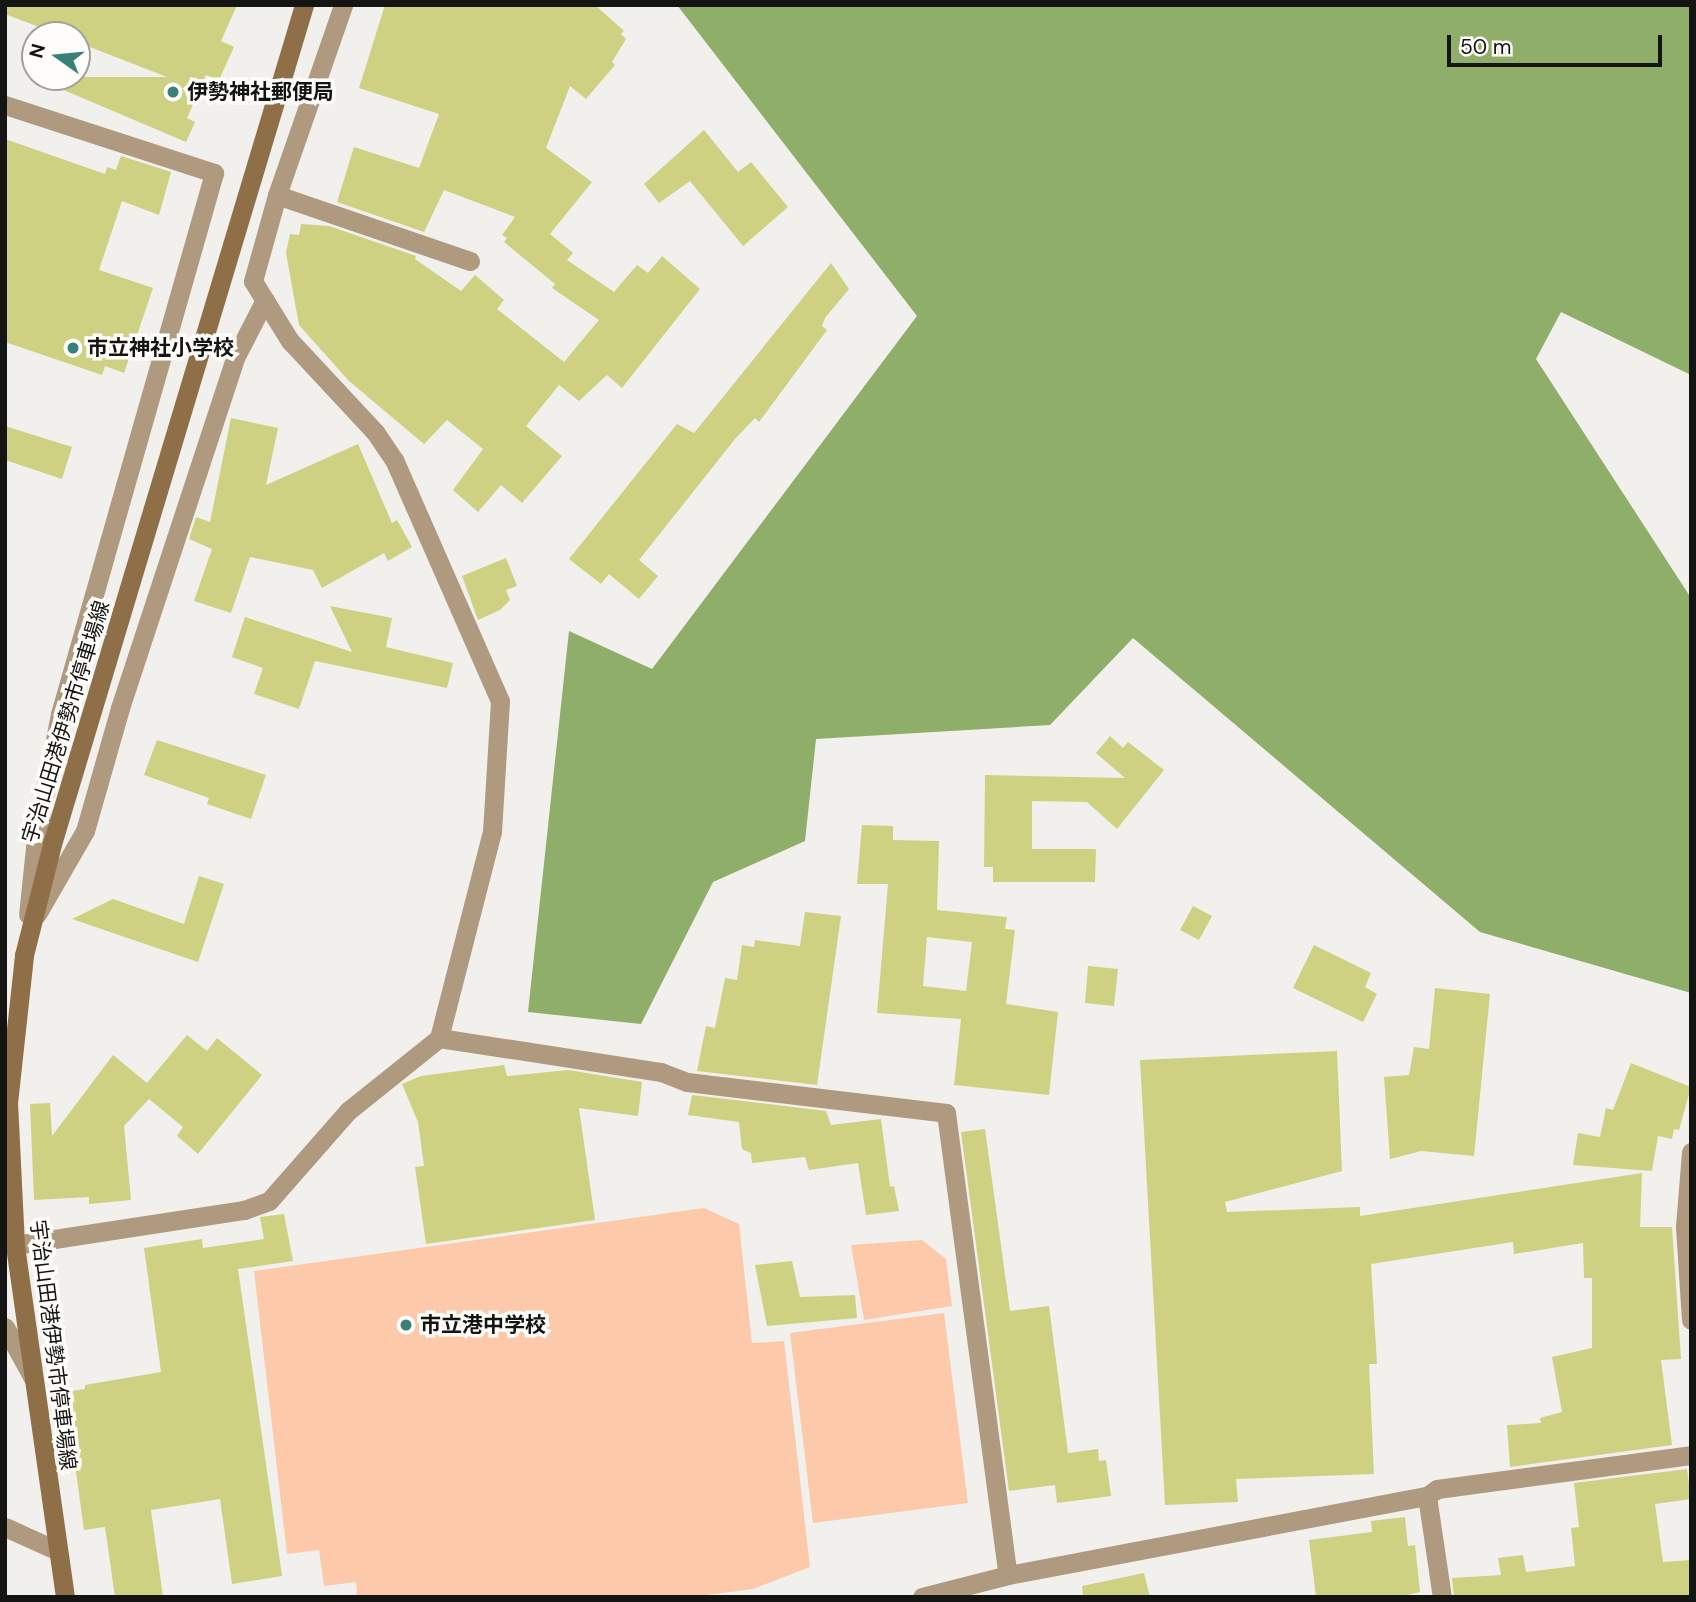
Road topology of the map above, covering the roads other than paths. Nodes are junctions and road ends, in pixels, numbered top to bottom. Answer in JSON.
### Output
{"nodes":[{"id":1,"x":304,"y":5,"type":"edge"},
{"id":2,"x":343,"y":5,"type":"edge"},
{"id":3,"x":5,"y":105,"type":"edge"},
{"id":4,"x":277,"y":195,"type":"junction"},
{"id":5,"x":470,"y":261,"type":"dead end"},
{"id":6,"x":265,"y":300,"type":"junction"},
{"id":7,"x":32,"y":923,"type":"junction"},
{"id":8,"x":24,"y":955,"type":"junction"},
{"id":9,"x":439,"y":1038,"type":"junction"},
{"id":10,"x":1691,"y":1152,"type":"edge"},
{"id":11,"x":15,"y":1245,"type":"junction"},
{"id":12,"x":1691,"y":1320,"type":"edge"},
{"id":13,"x":5,"y":1327,"type":"edge"},
{"id":14,"x":33,"y":1378,"type":"junction"},
{"id":15,"x":1691,"y":1455,"type":"edge"},
{"id":16,"x":1427,"y":1496,"type":"junction"},
{"id":17,"x":5,"y":1527,"type":"edge"},
{"id":18,"x":58,"y":1550,"type":"junction"},
{"id":19,"x":1008,"y":1575,"type":"junction"},
{"id":20,"x":65,"y":1597,"type":"edge"},
{"id":21,"x":922,"y":1597,"type":"edge"},
{"id":22,"x":1442,"y":1597,"type":"edge"}],
"edges":[{"from":1,"to":7,"type":"main road","name":"宇治山田港伊勢市停車場線"},
{"from":2,"to":4,"type":"street"},
{"from":3,"to":8,"type":"street"},
{"from":4,"to":5,"type":"street"},
{"from":4,"to":6,"type":"street"},
{"from":6,"to":7,"type":"street"},
{"from":6,"to":9,"type":"street"},
{"from":7,"to":8,"type":"main road","name":"宇治山田港伊勢市停車場線"},
{"from":8,"to":11,"type":"main road","name":"宇治山田港伊勢市停車場線"},
{"from":9,"to":11,"type":"street"},
{"from":9,"to":19,"type":"street"},
{"from":10,"to":12,"type":"street"},
{"from":11,"to":14,"type":"main road","name":"宇治山田港伊勢市停車場線"},
{"from":13,"to":14,"type":"street"},
{"from":14,"to":18,"type":"main road","name":"宇治山田港伊勢市停車場線"},
{"from":15,"to":16,"type":"street"},
{"from":16,"to":19,"type":"street"},
{"from":16,"to":22,"type":"street"},
{"from":17,"to":18,"type":"street"},
{"from":18,"to":20,"type":"main road","name":"宇治山田港伊勢市停車場線"},
{"from":19,"to":21,"type":"street"}]}
